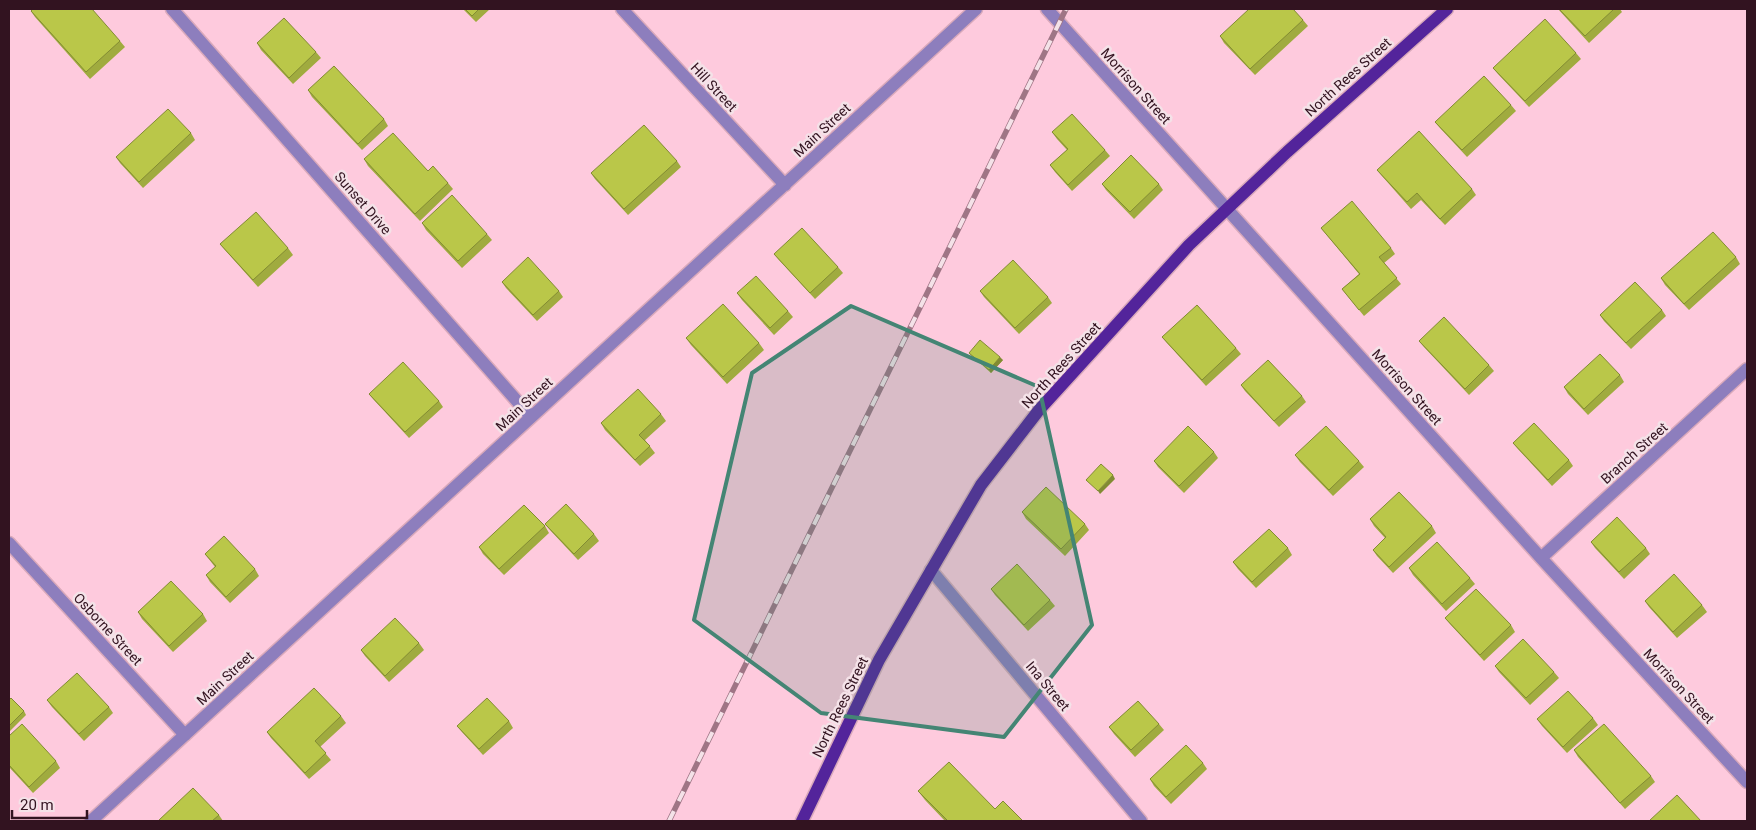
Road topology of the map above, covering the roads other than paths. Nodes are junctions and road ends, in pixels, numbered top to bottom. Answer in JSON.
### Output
{"nodes":[{"id":1,"x":172,"y":9,"type":"edge"},
{"id":2,"x":622,"y":9,"type":"edge"},
{"id":3,"x":976,"y":9,"type":"edge"},
{"id":4,"x":1047,"y":9,"type":"edge"},
{"id":5,"x":1447,"y":9,"type":"edge"},
{"id":6,"x":784,"y":185,"type":"junction"},
{"id":7,"x":1227,"y":209,"type":"junction"},
{"id":8,"x":1747,"y":370,"type":"edge"},
{"id":9,"x":531,"y":417,"type":"junction"},
{"id":10,"x":9,"y":543,"type":"edge"},
{"id":11,"x":1541,"y":558,"type":"junction"},
{"id":12,"x":931,"y":570,"type":"junction"},
{"id":13,"x":185,"y":736,"type":"junction"},
{"id":14,"x":1747,"y":782,"type":"edge"},
{"id":15,"x":91,"y":821,"type":"edge"},
{"id":16,"x":802,"y":821,"type":"edge"},
{"id":17,"x":1141,"y":821,"type":"edge"}],
"edges":[{"from":1,"to":9,"type":"street","name":"Sunset Drive"},
{"from":2,"to":6,"type":"street","name":"Hill Street"},
{"from":3,"to":6,"type":"street","name":"Main Street"},
{"from":4,"to":7,"type":"street","name":"Morrison Street"},
{"from":5,"to":7,"type":"main road","name":"North Rees Street"},
{"from":6,"to":9,"type":"street","name":"Main Street"},
{"from":7,"to":11,"type":"street","name":"Morrison Street"},
{"from":7,"to":12,"type":"main road","name":"North Rees Street"},
{"from":8,"to":11,"type":"street","name":"Branch Street"},
{"from":9,"to":13,"type":"street","name":"Main Street"},
{"from":10,"to":13,"type":"street","name":"Osborne Street"},
{"from":11,"to":14,"type":"street","name":"Morrison Street"},
{"from":12,"to":16,"type":"main road","name":"North Rees Street"},
{"from":12,"to":17,"type":"street","name":"Ina Street"},
{"from":13,"to":15,"type":"street","name":"Main Street"}]}
